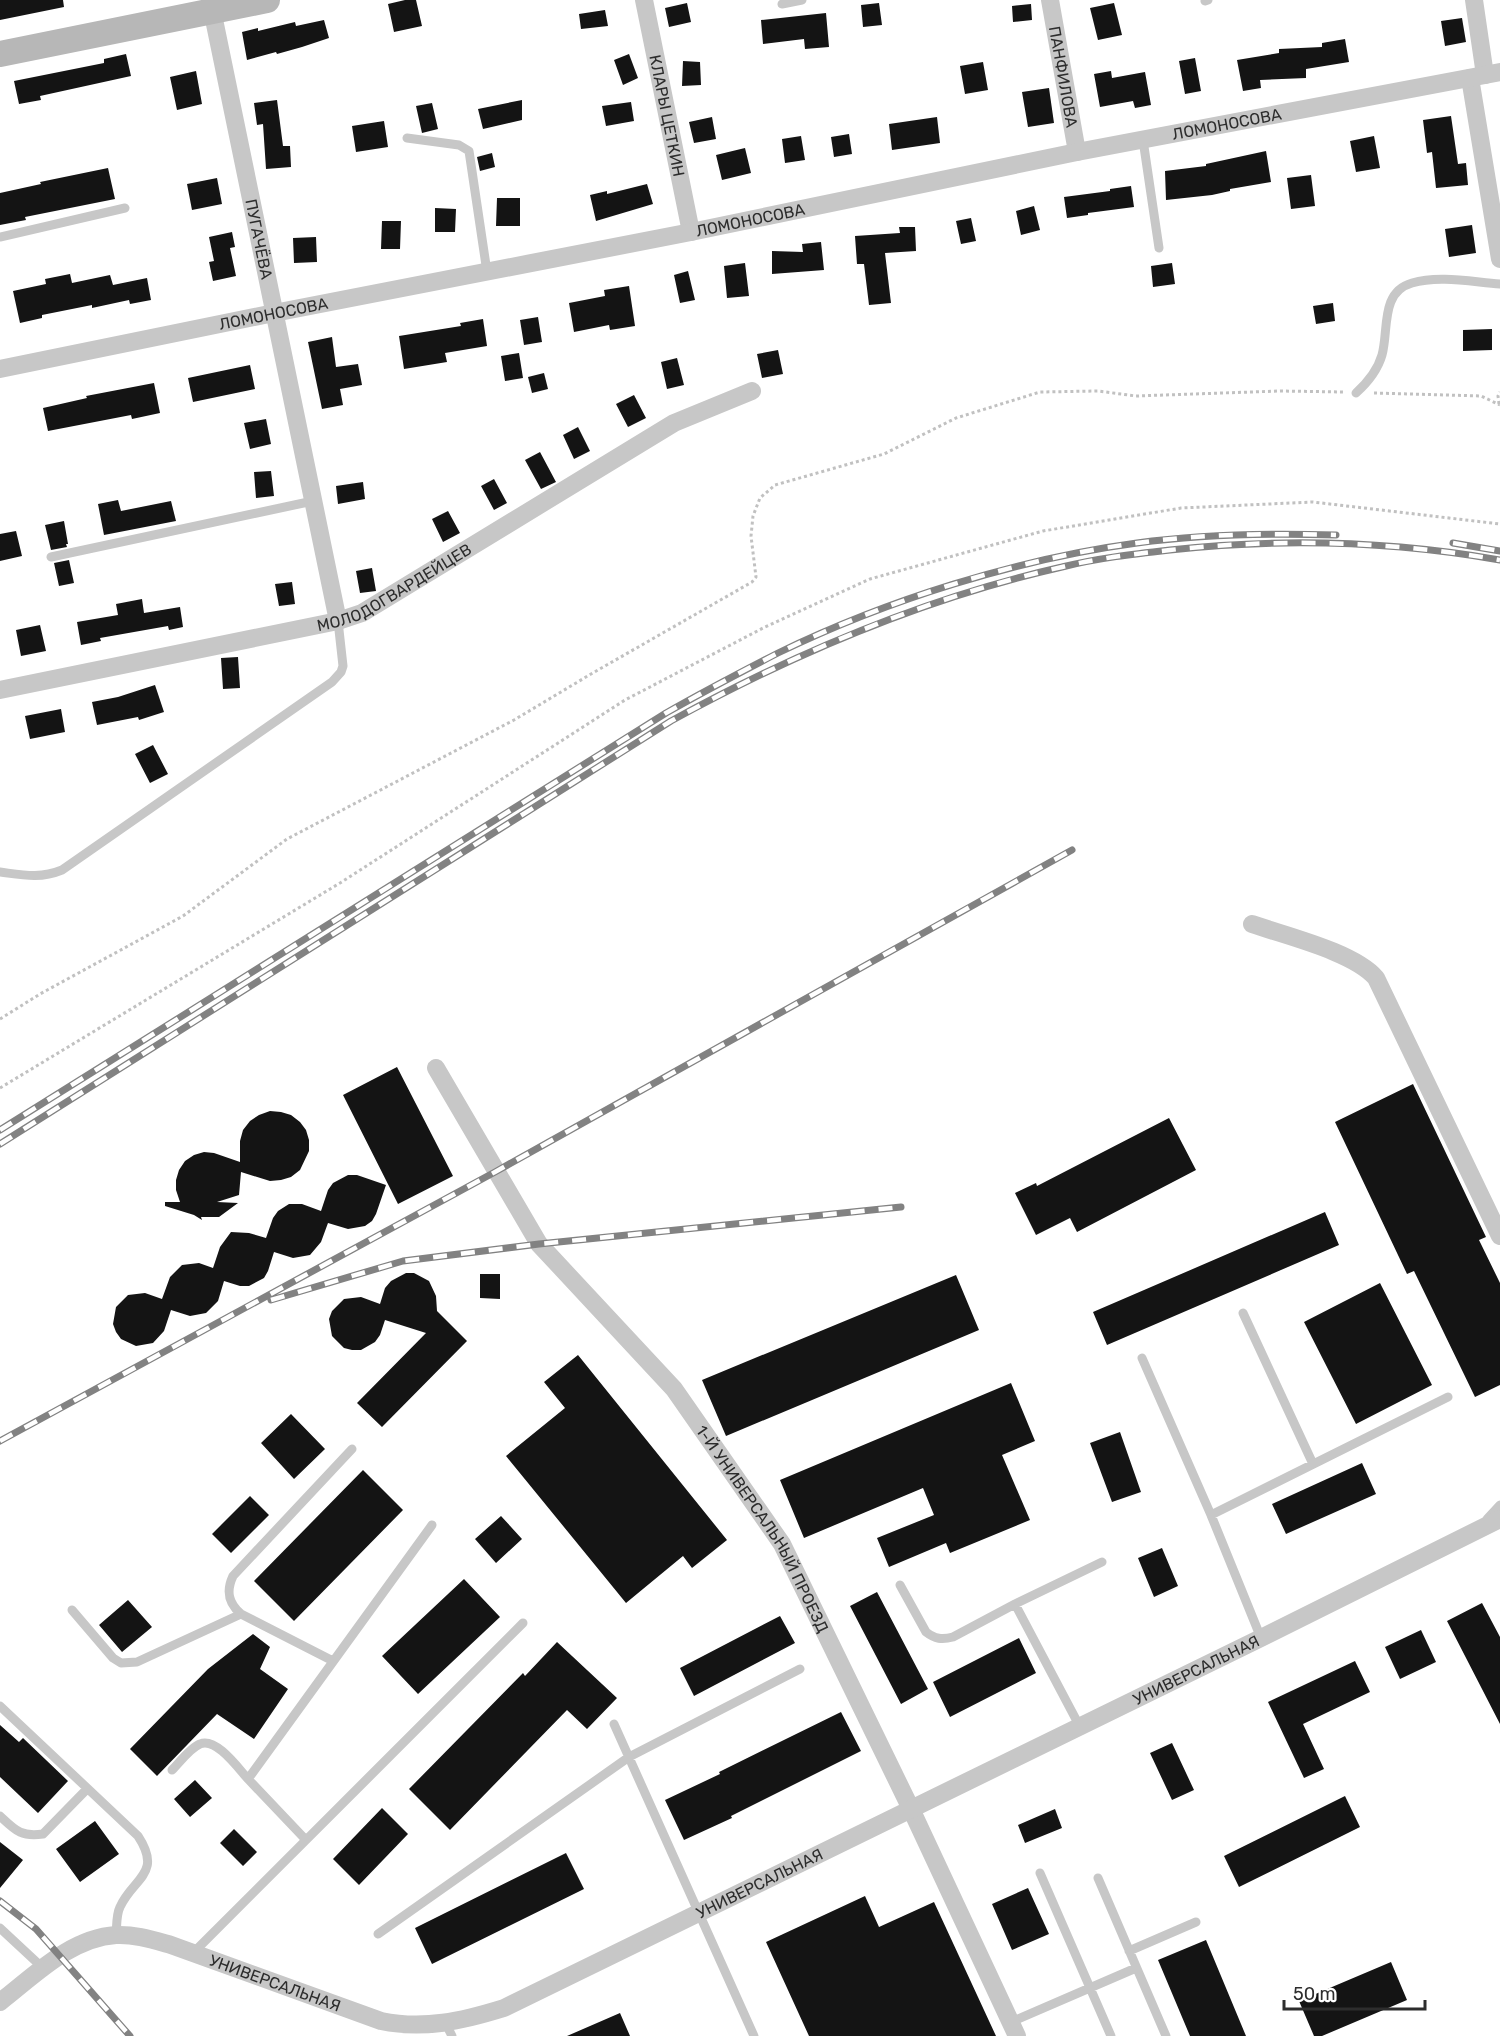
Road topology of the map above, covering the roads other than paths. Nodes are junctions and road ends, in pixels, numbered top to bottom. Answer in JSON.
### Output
{"nodes":[{"id":1,"x":267,"y":0,"type":"edge"},
{"id":2,"x":644,"y":0,"type":"edge"},
{"id":3,"x":802,"y":0,"type":"edge"},
{"id":4,"x":1050,"y":0,"type":"edge"},
{"id":5,"x":1474,"y":0,"type":"edge"},
{"id":6,"x":782,"y":4,"type":"dead end"},
{"id":7,"x":210,"y":6,"type":"edge"},
{"id":8,"x":0,"y":54,"type":"edge"},
{"id":9,"x":1485,"y":75,"type":"edge"},
{"id":10,"x":407,"y":138,"type":"dead end"},
{"id":11,"x":1143,"y":140,"type":"junction"},
{"id":12,"x":1077,"y":153,"type":"junction"},
{"id":13,"x":125,"y":208,"type":"dead end"},
{"id":14,"x":691,"y":232,"type":"junction"},
{"id":15,"x":0,"y":237,"type":"edge"},
{"id":16,"x":1160,"y":248,"type":"dead end"},
{"id":17,"x":1500,"y":259,"type":"edge"},
{"id":18,"x":487,"y":272,"type":"junction"},
{"id":19,"x":1500,"y":285,"type":"edge"},
{"id":20,"x":274,"y":313,"type":"junction"},
{"id":21,"x":0,"y":369,"type":"edge"},
{"id":22,"x":752,"y":391,"type":"dead end"},
{"id":23,"x":1356,"y":393,"type":"road end"},
{"id":24,"x":313,"y":501,"type":"junction"},
{"id":25,"x":51,"y":557,"type":"dead end"},
{"id":26,"x":338,"y":621,"type":"junction"},
{"id":27,"x":0,"y":690,"type":"edge"},
{"id":28,"x":0,"y":872,"type":"edge"},
{"id":29,"x":1252,"y":924,"type":"dead end"},
{"id":30,"x":436,"y":1068,"type":"dead end"},
{"id":31,"x":1500,"y":1236,"type":"edge"},
{"id":32,"x":1243,"y":1313,"type":"dead end"},
{"id":33,"x":1142,"y":1358,"type":"dead end"},
{"id":34,"x":1448,"y":1397,"type":"dead end"},
{"id":35,"x":352,"y":1449,"type":"dead end"},
{"id":36,"x":1313,"y":1464,"type":"junction"},
{"id":37,"x":1500,"y":1505,"type":"edge"},
{"id":38,"x":1211,"y":1515,"type":"junction"},
{"id":39,"x":1500,"y":1519,"type":"edge"},
{"id":40,"x":432,"y":1525,"type":"dead end"},
{"id":41,"x":1480,"y":1528,"type":"junction"},
{"id":42,"x":1102,"y":1562,"type":"dead end"},
{"id":43,"x":900,"y":1585,"type":"dead end"},
{"id":44,"x":1015,"y":1604,"type":"junction"},
{"id":45,"x":72,"y":1610,"type":"dead end"},
{"id":46,"x":241,"y":1614,"type":"junction"},
{"id":47,"x":523,"y":1623,"type":"dead end"},
{"id":48,"x":1261,"y":1638,"type":"junction"},
{"id":49,"x":333,"y":1661,"type":"junction"},
{"id":50,"x":800,"y":1669,"type":"dead end"},
{"id":51,"x":0,"y":1706,"type":"edge"},
{"id":52,"x":614,"y":1724,"type":"dead end"},
{"id":53,"x":1080,"y":1726,"type":"junction"},
{"id":54,"x":629,"y":1757,"type":"junction"},
{"id":55,"x":172,"y":1770,"type":"dead end"},
{"id":56,"x":248,"y":1779,"type":"junction"},
{"id":57,"x":87,"y":1789,"type":"junction"},
{"id":58,"x":911,"y":1809,"type":"junction"},
{"id":59,"x":0,"y":1816,"type":"edge"},
{"id":60,"x":306,"y":1840,"type":"junction"},
{"id":61,"x":1040,"y":1873,"type":"dead end"},
{"id":62,"x":1098,"y":1878,"type":"dead end"},
{"id":63,"x":699,"y":1912,"type":"junction"},
{"id":64,"x":1196,"y":1922,"type":"dead end"},
{"id":65,"x":0,"y":1928,"type":"edge"},
{"id":66,"x":378,"y":1934,"type":"dead end"},
{"id":67,"x":116,"y":1935,"type":"junction"},
{"id":68,"x":1129,"y":1951,"type":"junction"},
{"id":69,"x":193,"y":1953,"type":"junction"},
{"id":70,"x":1136,"y":1968,"type":"junction"},
{"id":71,"x":44,"y":1969,"type":"junction"},
{"id":72,"x":1090,"y":1988,"type":"junction"},
{"id":73,"x":0,"y":2002,"type":"edge"},
{"id":74,"x":1014,"y":2029,"type":"edge"},
{"id":75,"x":449,"y":2030,"type":"edge"},
{"id":76,"x":754,"y":2036,"type":"edge"},
{"id":77,"x":1111,"y":2036,"type":"edge"},
{"id":78,"x":1166,"y":2036,"type":"edge"}],
"edges":[{"from":1,"to":7,"type":"main road"},
{"from":2,"to":14,"type":"street","name":"КЛАРЫ ЦЕТКИН"},
{"from":3,"to":6,"type":"lane"},
{"from":4,"to":12,"type":"street","name":"ПАНФИЛОВА"},
{"from":5,"to":9,"type":"street"},
{"from":7,"to":8,"type":"main road"},
{"from":7,"to":20,"type":"street","name":"ПУГАЧЁВА"},
{"from":9,"to":11,"type":"street","name":"ЛОМОНОСОВА"},
{"from":9,"to":17,"type":"street"},
{"from":10,"to":18,"type":"lane"},
{"from":11,"to":12,"type":"street","name":"ЛОМОНОСОВА"},
{"from":11,"to":16,"type":"lane"},
{"from":12,"to":14,"type":"street","name":"ЛОМОНОСОВА"},
{"from":13,"to":15,"type":"lane"},
{"from":14,"to":18,"type":"street","name":"ЛОМОНОСОВА"},
{"from":18,"to":20,"type":"street","name":"ЛОМОНОСОВА"},
{"from":19,"to":23,"type":"lane"},
{"from":20,"to":21,"type":"street","name":"ЛОМОНОСОВА"},
{"from":20,"to":24,"type":"street","name":"ПУГАЧЁВА"},
{"from":22,"to":26,"type":"street","name":"МОЛОДОГВАРДЕЙЦЕВ"},
{"from":24,"to":25,"type":"lane"},
{"from":24,"to":26,"type":"street","name":"ПУГАЧЁВА"},
{"from":26,"to":27,"type":"street","name":"МОЛОДОГВАРДЕЙЦЕВ"},
{"from":26,"to":28,"type":"lane"},
{"from":29,"to":31,"type":"street"},
{"from":30,"to":58,"type":"street","name":"1-Й УНИВЕРСАЛЬНЫЙ ПРОЕЗД"},
{"from":32,"to":36,"type":"lane"},
{"from":33,"to":38,"type":"lane"},
{"from":34,"to":36,"type":"lane"},
{"from":35,"to":46,"type":"lane"},
{"from":36,"to":38,"type":"lane"},
{"from":37,"to":41,"type":"lane"},
{"from":38,"to":48,"type":"lane"},
{"from":39,"to":41,"type":"street","name":"УНИВЕРСАЛЬНАЯ"},
{"from":40,"to":49,"type":"lane"},
{"from":41,"to":48,"type":"street","name":"УНИВЕРСАЛЬНАЯ"},
{"from":42,"to":44,"type":"lane"},
{"from":43,"to":44,"type":"lane"},
{"from":44,"to":53,"type":"lane"},
{"from":45,"to":46,"type":"lane"},
{"from":46,"to":49,"type":"lane"},
{"from":47,"to":60,"type":"lane"},
{"from":48,"to":53,"type":"street","name":"УНИВЕРСАЛЬНАЯ"},
{"from":49,"to":56,"type":"lane"},
{"from":50,"to":54,"type":"lane"},
{"from":51,"to":57,"type":"lane"},
{"from":52,"to":54,"type":"lane"},
{"from":53,"to":58,"type":"street","name":"УНИВЕРСАЛЬНАЯ"},
{"from":54,"to":63,"type":"lane"},
{"from":54,"to":66,"type":"lane"},
{"from":55,"to":56,"type":"lane"},
{"from":56,"to":60,"type":"lane"},
{"from":57,"to":59,"type":"lane"},
{"from":57,"to":67,"type":"lane"},
{"from":58,"to":63,"type":"street","name":"УНИВЕРСАЛЬНАЯ"},
{"from":58,"to":74,"type":"street","name":"1-Й УНИВЕРСАЛЬНЫЙ ПРОЕЗД"},
{"from":60,"to":69,"type":"lane"},
{"from":61,"to":72,"type":"lane"},
{"from":62,"to":68,"type":"lane"},
{"from":63,"to":75,"type":"street","name":"УНИВЕРСАЛЬНАЯ"},
{"from":63,"to":76,"type":"lane"},
{"from":64,"to":68,"type":"lane"},
{"from":65,"to":71,"type":"lane"},
{"from":67,"to":69,"type":"street","name":"УНИВЕРСАЛЬНАЯ"},
{"from":67,"to":71,"type":"street","name":"УНИВЕРСАЛЬНАЯ"},
{"from":68,"to":70,"type":"lane"},
{"from":69,"to":75,"type":"street","name":"УНИВЕРСАЛЬНАЯ"},
{"from":70,"to":72,"type":"lane"},
{"from":70,"to":78,"type":"lane"},
{"from":71,"to":73,"type":"street","name":"УНИВЕРСАЛЬНАЯ"},
{"from":72,"to":74,"type":"lane"},
{"from":72,"to":77,"type":"lane"}]}
